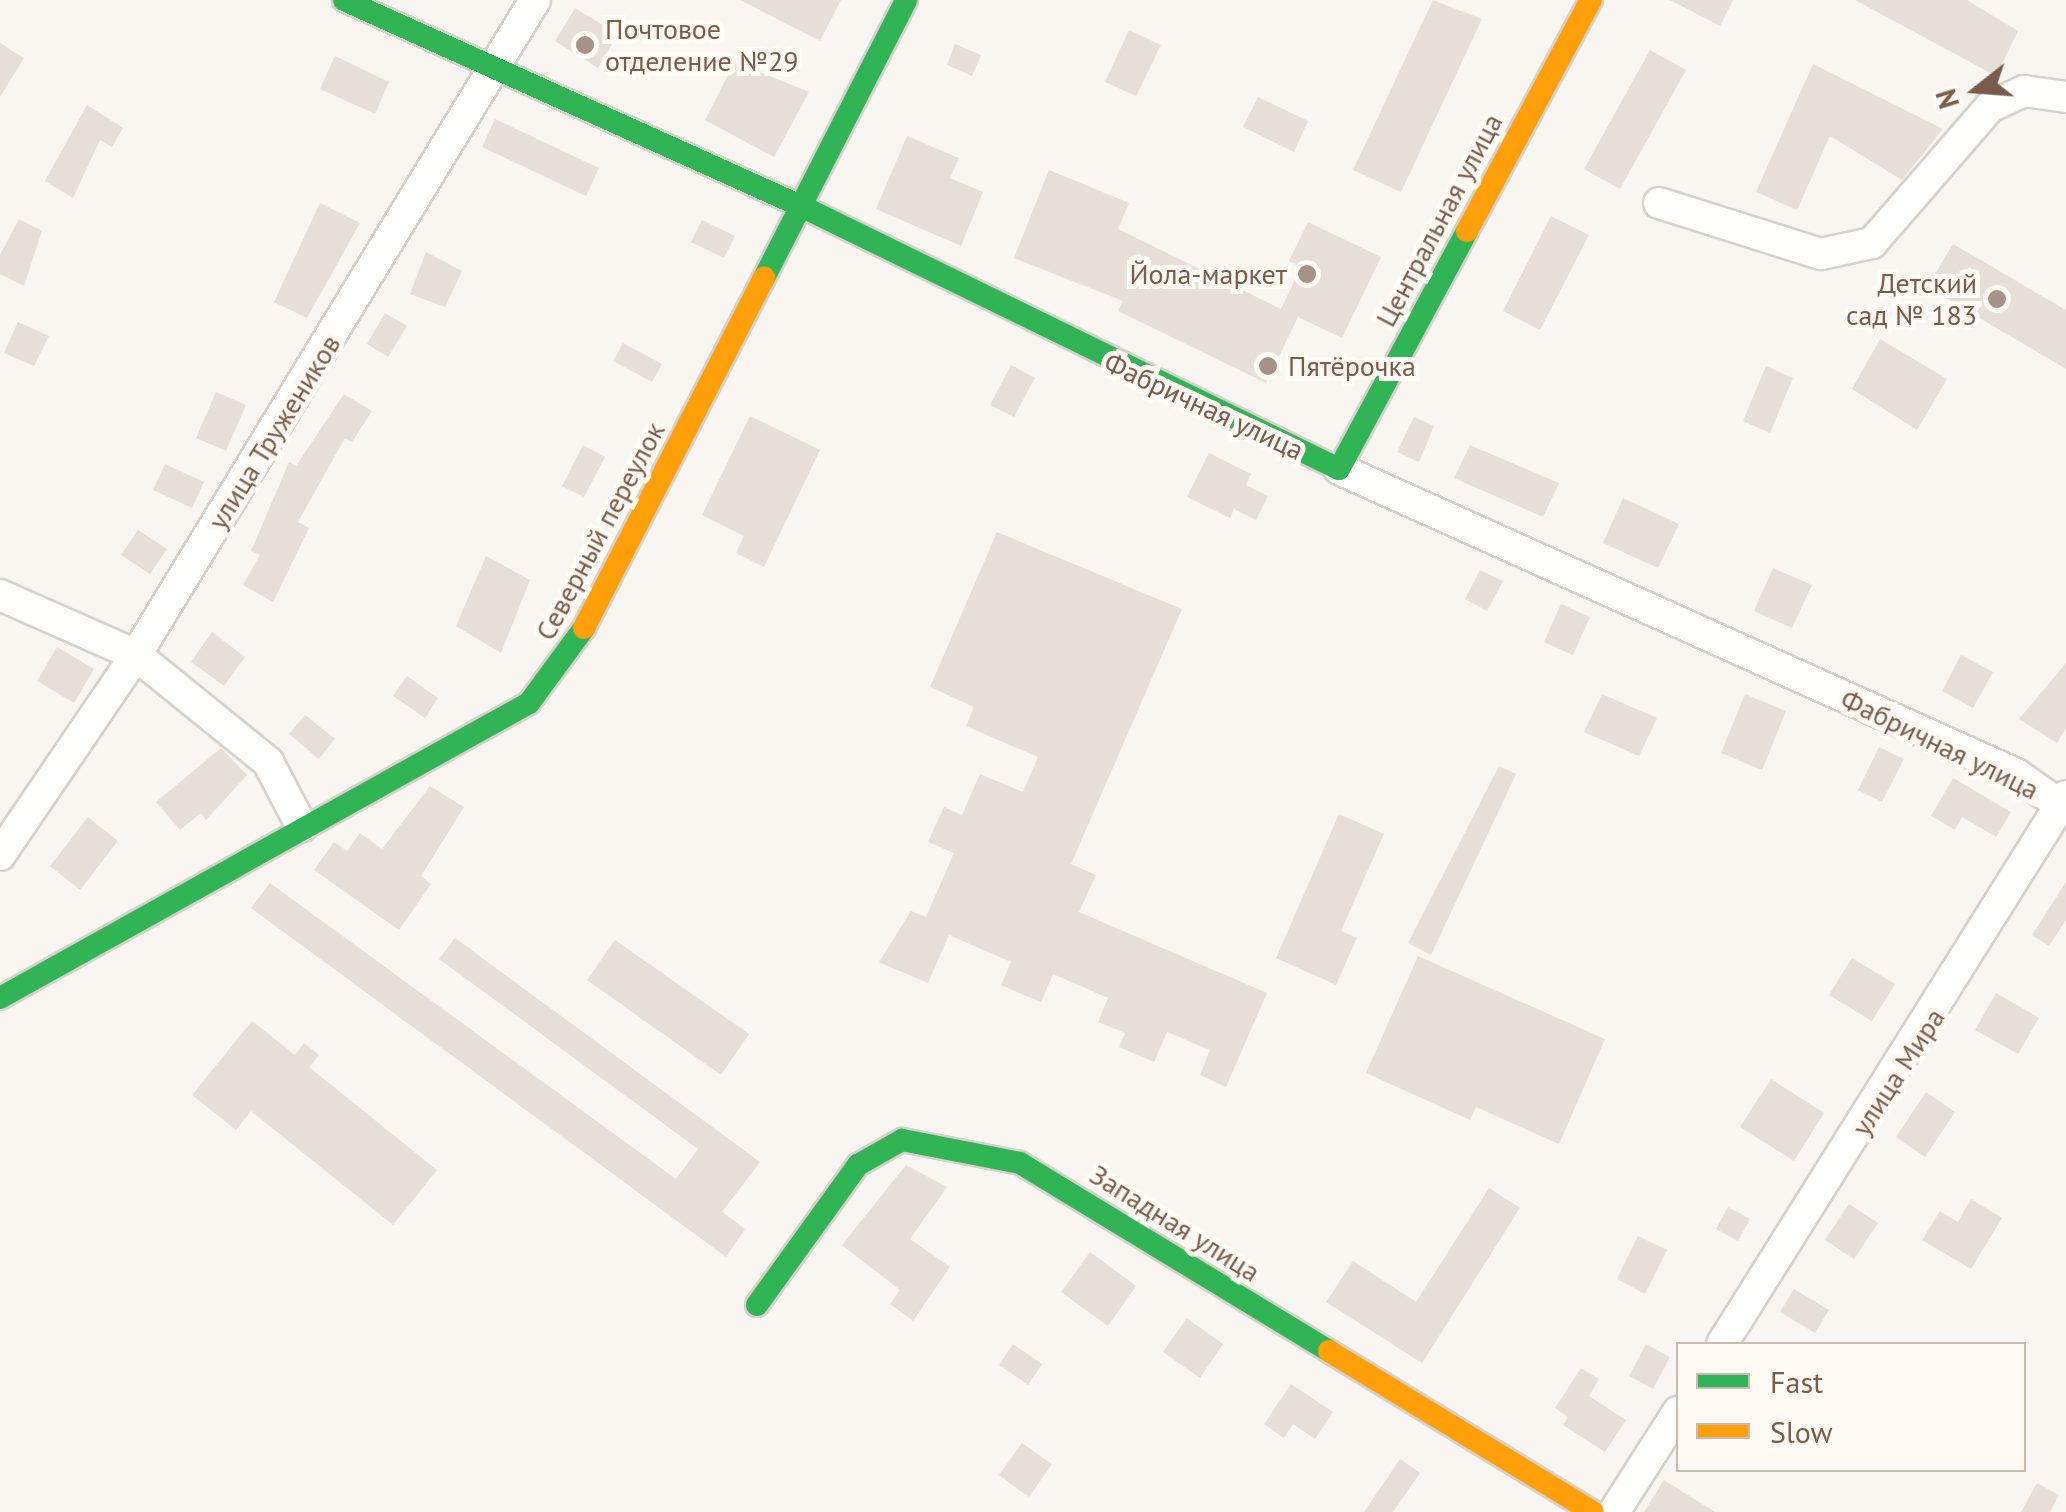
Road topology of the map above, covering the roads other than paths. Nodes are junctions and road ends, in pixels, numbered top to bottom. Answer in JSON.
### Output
{"nodes":[{"id":1,"x":344,"y":0,"type":"edge"},
{"id":2,"x":535,"y":0,"type":"edge"},
{"id":3,"x":906,"y":0,"type":"edge"},
{"id":4,"x":1592,"y":0,"type":"edge"},
{"id":5,"x":496,"y":73,"type":"junction"},
{"id":6,"x":2066,"y":97,"type":"edge"},
{"id":7,"x":1659,"y":202,"type":"dead end"},
{"id":8,"x":806,"y":208,"type":"junction"},
{"id":9,"x":1339,"y":468,"type":"junction"},
{"id":10,"x":0,"y":595,"type":"edge"},
{"id":11,"x":136,"y":656,"type":"junction"},
{"id":12,"x":2064,"y":803,"type":"edge"},
{"id":13,"x":302,"y":826,"type":"junction"},
{"id":14,"x":0,"y":854,"type":"edge"},
{"id":15,"x":0,"y":998,"type":"edge"},
{"id":16,"x":757,"y":1305,"type":"dead end"},
{"id":17,"x":1723,"y":1342,"type":"edge"},
{"id":18,"x":1676,"y":1415,"type":"edge"},
{"id":19,"x":1592,"y":1512,"type":"edge"},
{"id":20,"x":1614,"y":1512,"type":"edge"}],
"edges":[{"from":1,"to":5,"type":"street","name":"Фабричная улица"},
{"from":2,"to":5,"type":"street","name":"улица Тружеников"},
{"from":3,"to":8,"type":"street","name":"Северный переулок"},
{"from":4,"to":9,"type":"street","name":"Центральная улица"},
{"from":5,"to":8,"type":"street","name":"Фабричная улица"},
{"from":5,"to":11,"type":"street","name":"улица Тружеников"},
{"from":6,"to":7,"type":"street"},
{"from":8,"to":9,"type":"street","name":"Фабричная улица"},
{"from":8,"to":13,"type":"street","name":"Северный переулок"},
{"from":9,"to":12,"type":"street","name":"Фабричная улица"},
{"from":10,"to":11,"type":"street"},
{"from":11,"to":13,"type":"street"},
{"from":11,"to":14,"type":"street","name":"улица Тружеников"},
{"from":12,"to":17,"type":"street","name":"улица Мира"},
{"from":13,"to":15,"type":"street","name":"Северный переулок"},
{"from":16,"to":19,"type":"street","name":"Западная улица"},
{"from":18,"to":20,"type":"street"}]}
